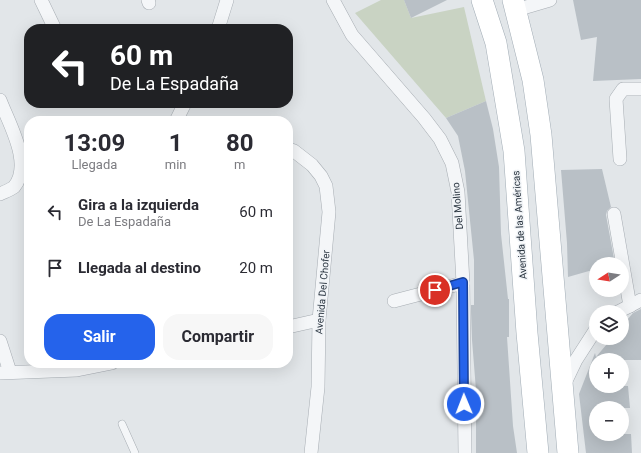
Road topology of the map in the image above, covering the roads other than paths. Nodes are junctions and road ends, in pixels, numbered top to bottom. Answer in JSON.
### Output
{"nodes":[{"id":1,"x":41,"y":0,"type":"edge"},
{"id":2,"x":227,"y":0,"type":"edge"},
{"id":3,"x":333,"y":0,"type":"edge"},
{"id":4,"x":482,"y":0,"type":"edge"},
{"id":5,"x":550,"y":0,"type":"edge"},
{"id":6,"x":514,"y":5,"type":"edge"},
{"id":7,"x":53,"y":24,"type":"edge"},
{"id":8,"x":220,"y":24,"type":"edge"},
{"id":9,"x":641,"y":89,"type":"edge"},
{"id":10,"x":0,"y":100,"type":"edge"},
{"id":11,"x":293,"y":151,"type":"edge"},
{"id":12,"x":620,"y":159,"type":"dead end"},
{"id":13,"x":0,"y":194,"type":"edge"},
{"id":14,"x":614,"y":214,"type":"dead end"},
{"id":15,"x":463,"y":282,"type":"junction"},
{"id":16,"x":394,"y":301,"type":"dead end"},
{"id":17,"x":630,"y":306,"type":"edge"},
{"id":18,"x":319,"y":320,"type":"junction"},
{"id":19,"x":293,"y":326,"type":"edge"},
{"id":20,"x":589,"y":340,"type":"edge"},
{"id":21,"x":0,"y":341,"type":"edge"},
{"id":22,"x":87,"y":368,"type":"edge"},
{"id":23,"x":5,"y":373,"type":"edge"},
{"id":24,"x":562,"y":390,"type":"junction"},
{"id":25,"x":122,"y":424,"type":"dead end"},
{"id":26,"x":135,"y":453,"type":"edge"},
{"id":27,"x":311,"y":453,"type":"edge"},
{"id":28,"x":464,"y":453,"type":"edge"},
{"id":29,"x":538,"y":453,"type":"edge"},
{"id":30,"x":568,"y":453,"type":"edge"}],
"edges":[{"from":1,"to":7,"type":"street"},
{"from":2,"to":8,"type":"street"},
{"from":3,"to":15,"type":"street","name":"Del Molino"},
{"from":4,"to":29,"type":"main road","name":"Avenida de las Américas"},
{"from":5,"to":6,"type":"street"},
{"from":6,"to":24,"type":"main road"},
{"from":9,"to":12,"type":"street"},
{"from":10,"to":13,"type":"street"},
{"from":11,"to":18,"type":"street","name":"Avenida Del Chofer"},
{"from":14,"to":17,"type":"street"},
{"from":15,"to":16,"type":"street"},
{"from":15,"to":28,"type":"street","name":"Del Molino"},
{"from":18,"to":19,"type":"street"},
{"from":18,"to":27,"type":"street","name":"Avenida Del Chofer"},
{"from":20,"to":24,"type":"street"},
{"from":21,"to":23,"type":"street"},
{"from":22,"to":23,"type":"street"},
{"from":24,"to":30,"type":"main road"},
{"from":25,"to":26,"type":"lane"}]}
